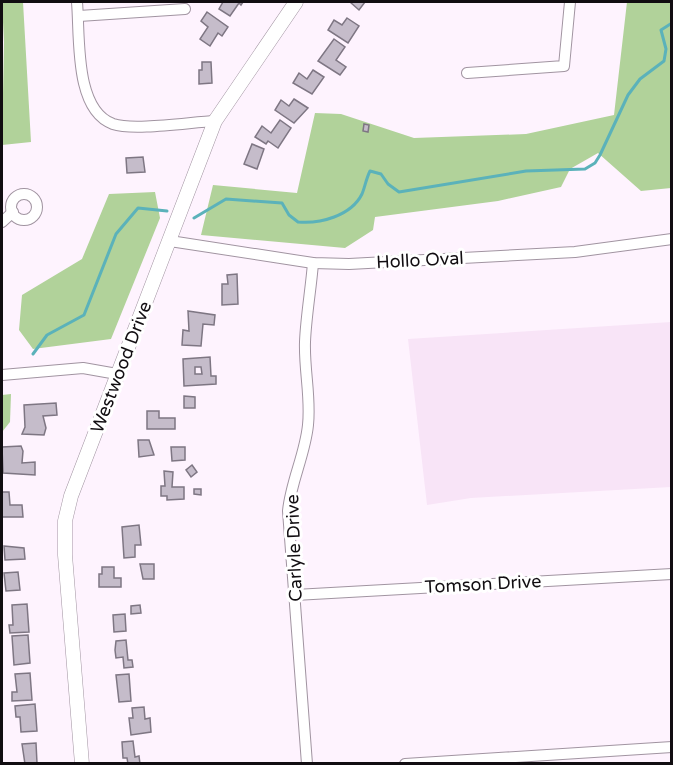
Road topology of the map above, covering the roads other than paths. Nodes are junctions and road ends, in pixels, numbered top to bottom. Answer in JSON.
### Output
{"nodes":[{"id":1,"x":77,"y":2,"type":"edge"},
{"id":2,"x":296,"y":2,"type":"edge"},
{"id":3,"x":570,"y":2,"type":"edge"},
{"id":4,"x":186,"y":9,"type":"dead end"},
{"id":5,"x":79,"y":16,"type":"junction"},
{"id":6,"x":466,"y":73,"type":"dead end"},
{"id":7,"x":215,"y":121,"type":"junction"},
{"id":8,"x":12,"y":212,"type":"dead end"},
{"id":9,"x":2,"y":222,"type":"edge"},
{"id":10,"x":672,"y":239,"type":"edge"},
{"id":11,"x":170,"y":241,"type":"junction"},
{"id":12,"x":313,"y":263,"type":"junction"},
{"id":13,"x":2,"y":375,"type":"edge"},
{"id":14,"x":117,"y":375,"type":"junction"},
{"id":15,"x":672,"y":574,"type":"edge"},
{"id":16,"x":295,"y":595,"type":"junction"},
{"id":17,"x":672,"y":747,"type":"edge"},
{"id":18,"x":82,"y":764,"type":"edge"},
{"id":19,"x":307,"y":764,"type":"edge"},
{"id":20,"x":405,"y":764,"type":"edge"}],
"edges":[{"from":1,"to":5,"type":"street"},
{"from":2,"to":7,"type":"street","name":"Westwood Drive"},
{"from":3,"to":6,"type":"street"},
{"from":4,"to":5,"type":"street"},
{"from":5,"to":7,"type":"street"},
{"from":7,"to":11,"type":"street","name":"Westwood Drive"},
{"from":8,"to":9,"type":"street"},
{"from":10,"to":12,"type":"street","name":"Hollo Oval"},
{"from":11,"to":12,"type":"street","name":"Hollo Oval"},
{"from":11,"to":14,"type":"street","name":"Westwood Drive"},
{"from":12,"to":16,"type":"street","name":"Carlyle Drive"},
{"from":13,"to":14,"type":"street"},
{"from":14,"to":18,"type":"street","name":"Westwood Drive"},
{"from":15,"to":16,"type":"street","name":"Tomson Drive"},
{"from":16,"to":19,"type":"street","name":"Carlyle Drive"},
{"from":17,"to":20,"type":"street"}]}
